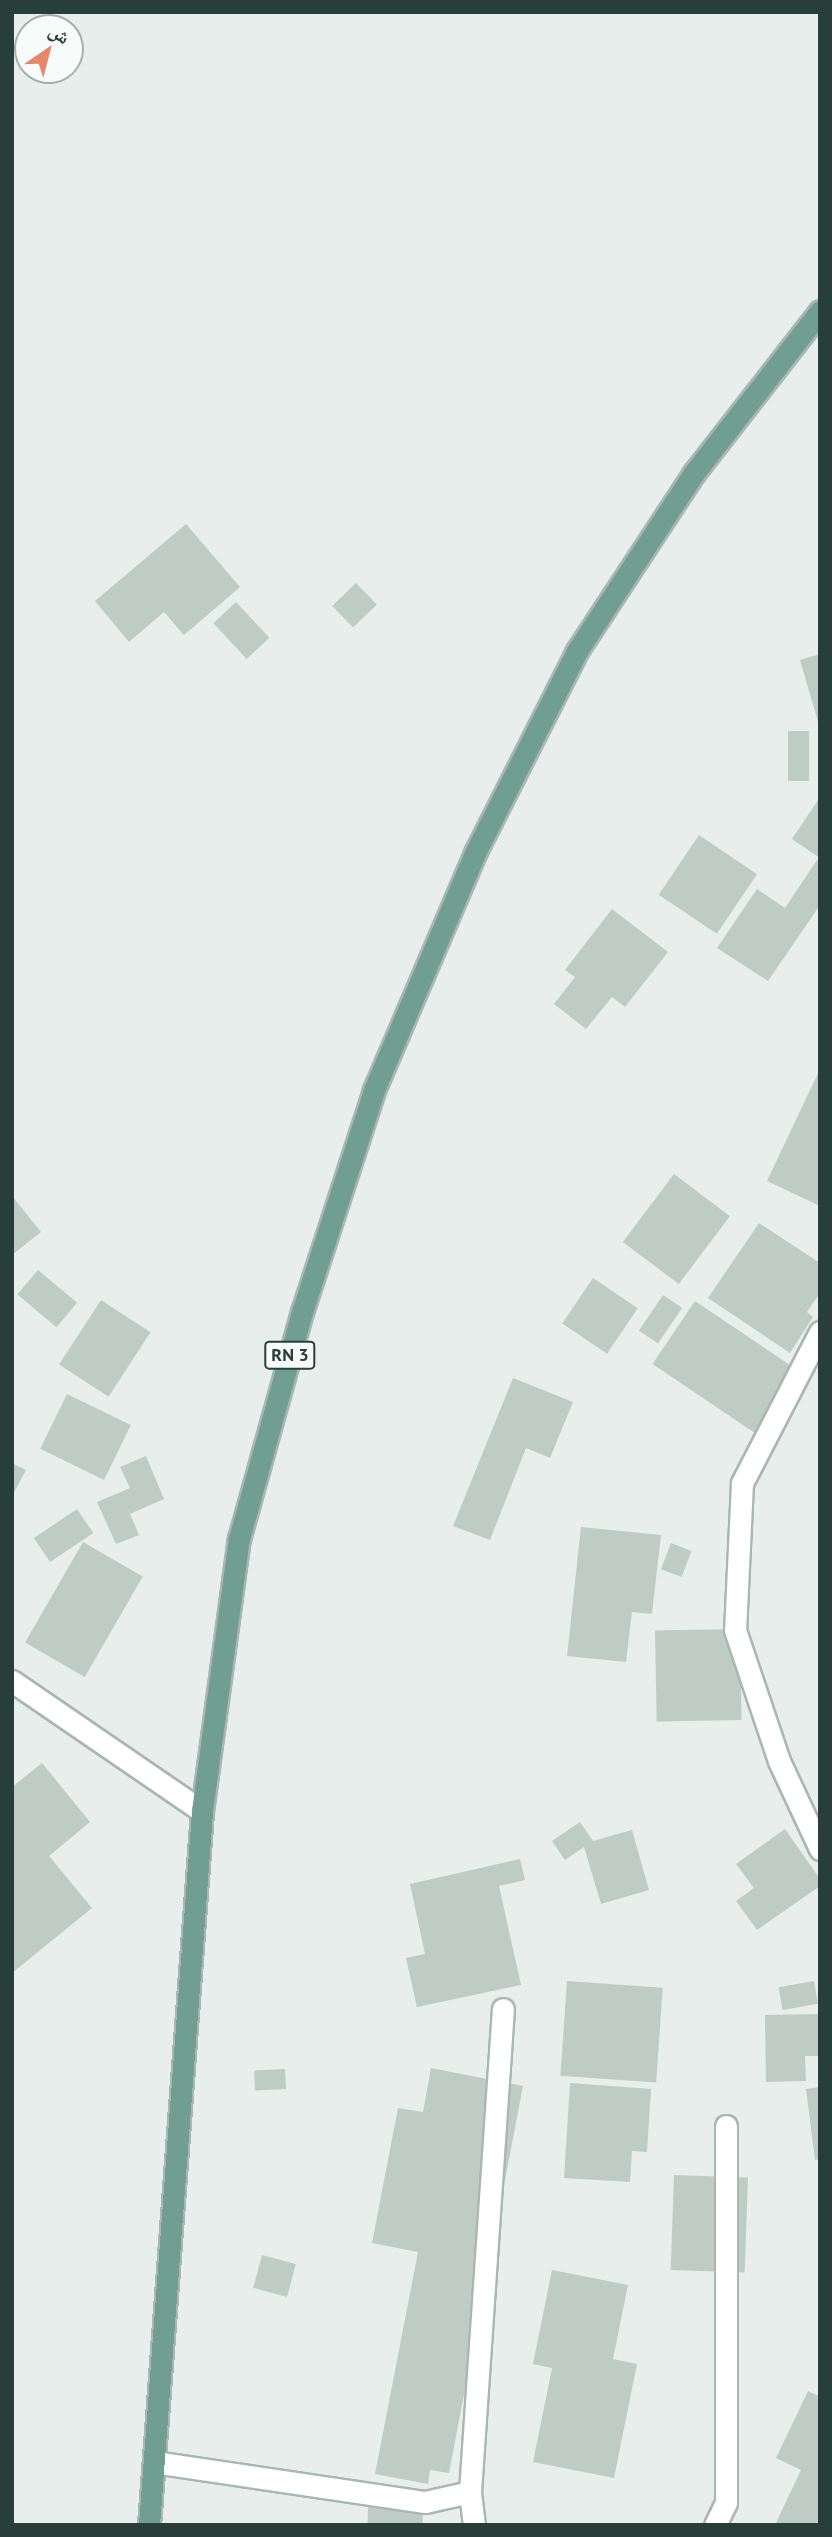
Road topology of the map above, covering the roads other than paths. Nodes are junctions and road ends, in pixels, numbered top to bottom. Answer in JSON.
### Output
{"nodes":[{"id":1,"x":820,"y":311,"type":"edge"},
{"id":2,"x":820,"y":1332,"type":"edge"},
{"id":3,"x":12,"y":1681,"type":"edge"},
{"id":4,"x":202,"y":1811,"type":"junction"},
{"id":5,"x":820,"y":1849,"type":"edge"},
{"id":6,"x":503,"y":2008,"type":"dead end"},
{"id":7,"x":726,"y":2126,"type":"dead end"},
{"id":8,"x":154,"y":2462,"type":"junction"},
{"id":9,"x":470,"y":2491,"type":"junction"},
{"id":10,"x":149,"y":2525,"type":"edge"},
{"id":11,"x":474,"y":2525,"type":"edge"},
{"id":12,"x":716,"y":2525,"type":"edge"}],
"edges":[{"from":1,"to":4,"type":"main road","number":"RN 3"},
{"from":2,"to":5,"type":"street"},
{"from":3,"to":4,"type":"street"},
{"from":4,"to":8,"type":"main road","number":"RN 3"},
{"from":6,"to":9,"type":"street"},
{"from":7,"to":12,"type":"street"},
{"from":8,"to":9,"type":"street"},
{"from":8,"to":10,"type":"main road","number":"RN 3"},
{"from":9,"to":11,"type":"street"}]}
